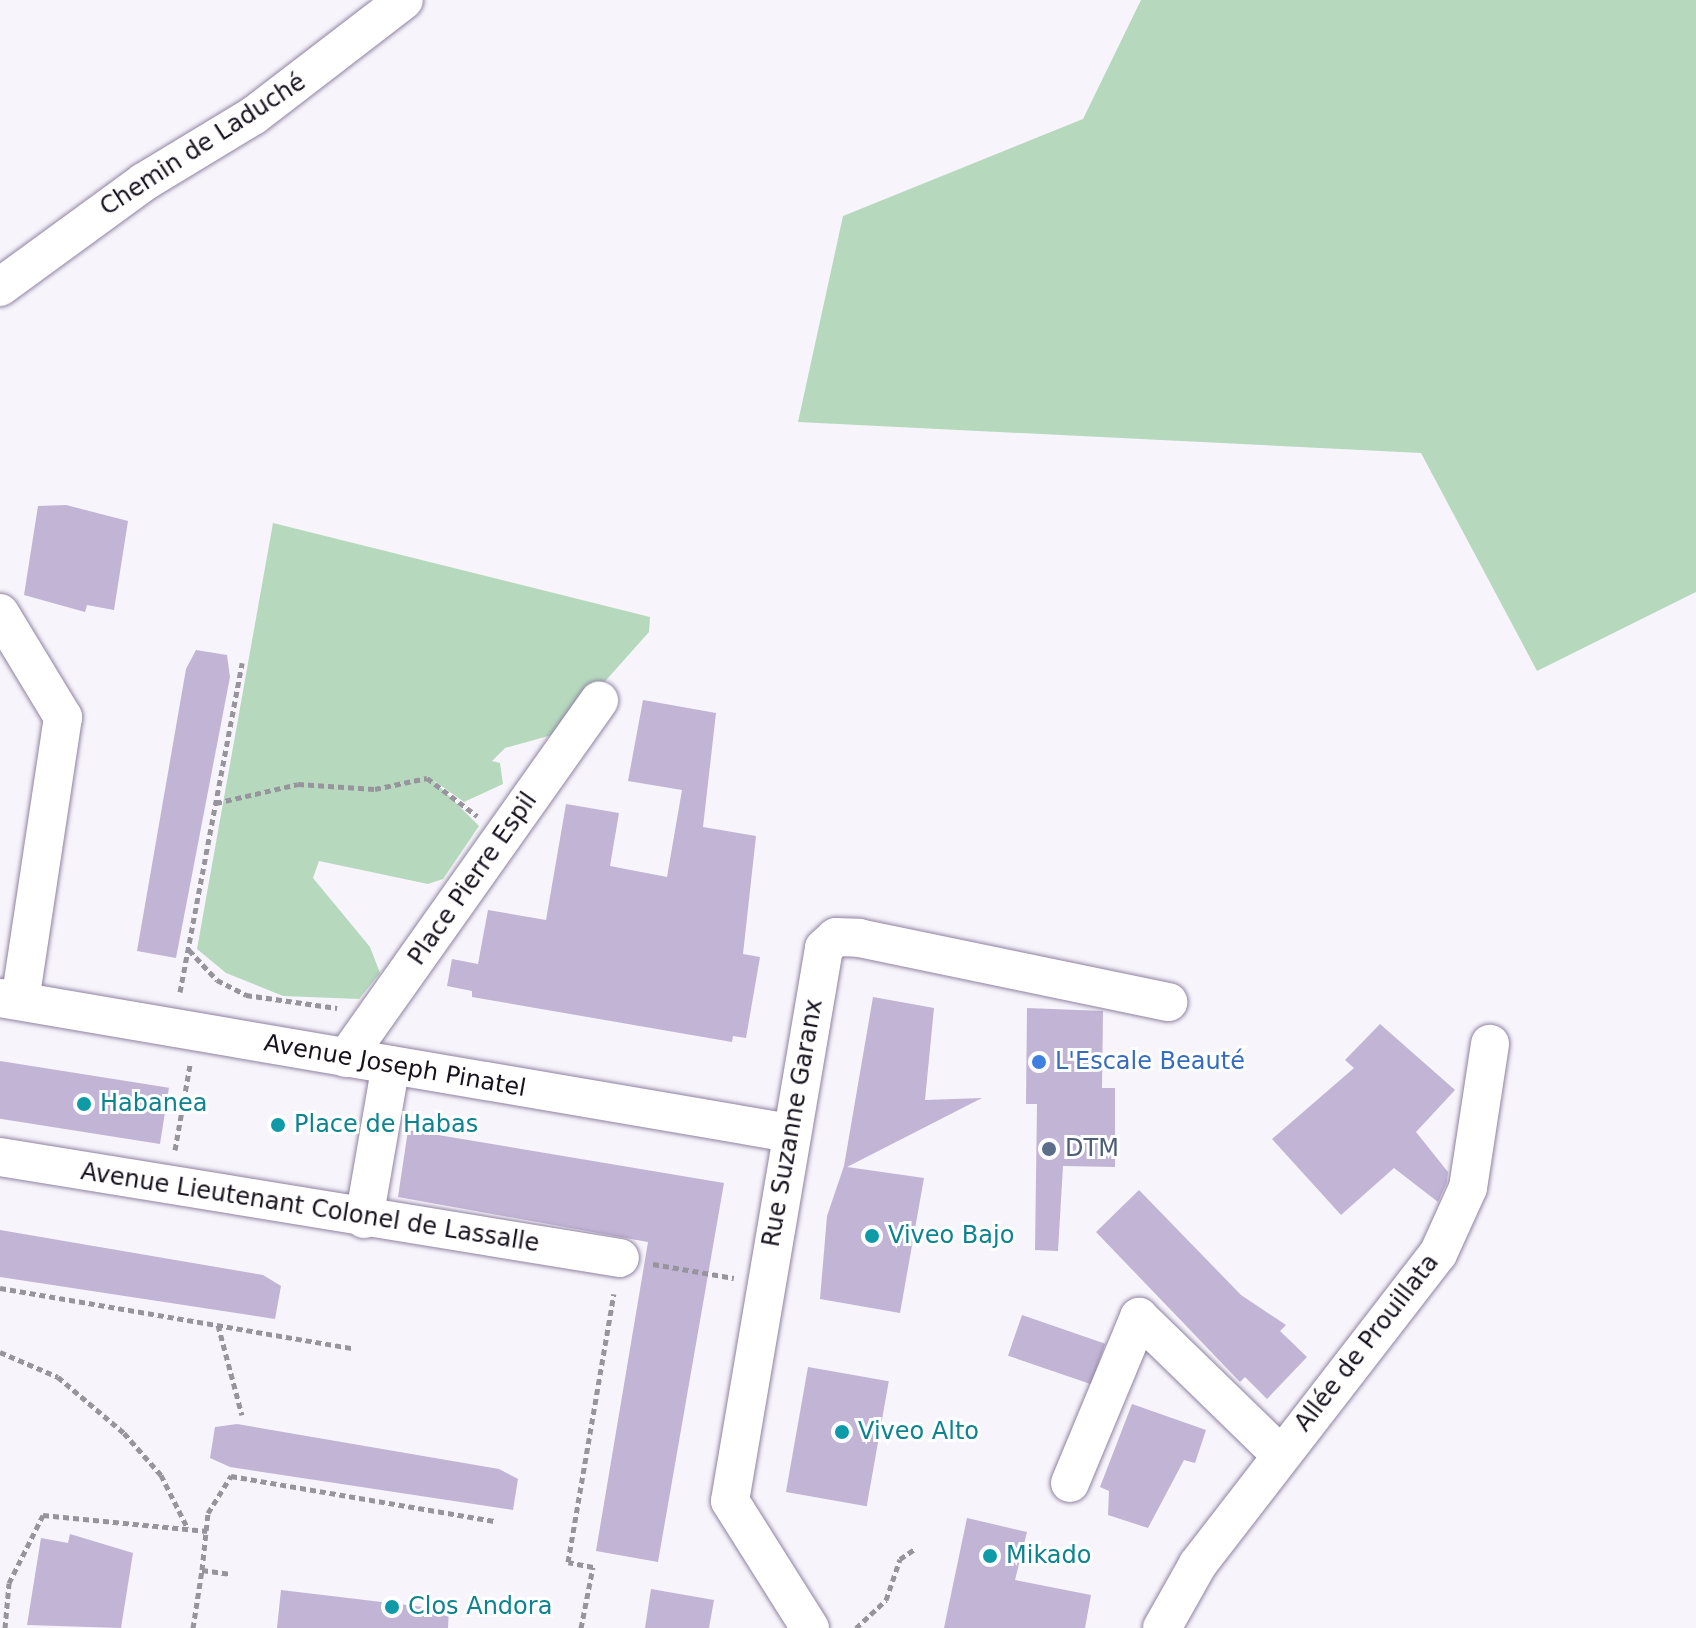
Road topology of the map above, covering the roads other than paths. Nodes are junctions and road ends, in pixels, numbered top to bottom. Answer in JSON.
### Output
{"nodes":[{"id":1,"x":404,"y":0,"type":"edge"},
{"id":2,"x":0,"y":287,"type":"edge"},
{"id":3,"x":0,"y":613,"type":"edge"},
{"id":4,"x":599,"y":701,"type":"dead end"},
{"id":5,"x":10,"y":1000,"type":"edge"},
{"id":6,"x":1168,"y":1002,"type":"dead end"},
{"id":7,"x":1490,"y":1044,"type":"dead end"},
{"id":8,"x":346,"y":1058,"type":"junction"},
{"id":9,"x":391,"y":1065,"type":"junction"},
{"id":10,"x":790,"y":1133,"type":"junction"},
{"id":11,"x":0,"y":1157,"type":"edge"},
{"id":12,"x":364,"y":1219,"type":"junction"},
{"id":13,"x":620,"y":1258,"type":"road end"},
{"id":14,"x":1280,"y":1454,"type":"junction"},
{"id":15,"x":1070,"y":1483,"type":"dead end"},
{"id":16,"x":810,"y":1628,"type":"edge"},
{"id":17,"x":1162,"y":1628,"type":"edge"}],
"edges":[{"from":1,"to":2,"type":"street","name":"Chemin de Laduché"},
{"from":3,"to":5,"type":"street"},
{"from":4,"to":8,"type":"street","name":"Place Pierre Espil"},
{"from":5,"to":8,"type":"street","name":"Avenue Joseph Pinatel"},
{"from":6,"to":10,"type":"street","name":"Rue Suzanne Garanx"},
{"from":7,"to":14,"type":"street","name":"Allée de Prouillata"},
{"from":8,"to":9,"type":"street","name":"Avenue Joseph Pinatel"},
{"from":9,"to":10,"type":"street","name":"Avenue Joseph Pinatel"},
{"from":9,"to":12,"type":"street"},
{"from":10,"to":16,"type":"street","name":"Rue Suzanne Garanx"},
{"from":11,"to":12,"type":"street","name":"Avenue Lieutenant Colonel de Lassalle"},
{"from":12,"to":13,"type":"street","name":"Avenue Lieutenant Colonel de Lassalle"},
{"from":14,"to":15,"type":"street","name":"Allée de Prouillata"},
{"from":14,"to":17,"type":"street","name":"Allée de Prouillata"}]}
